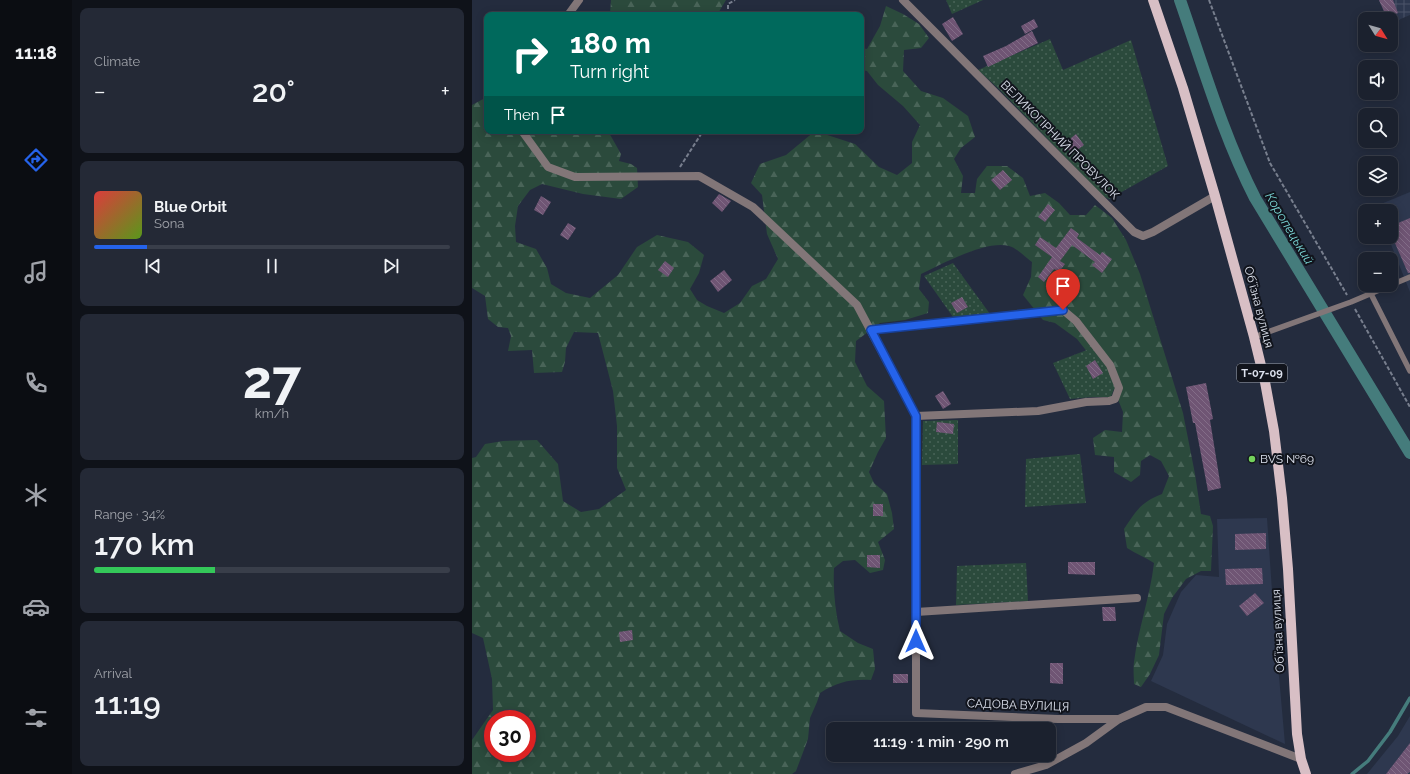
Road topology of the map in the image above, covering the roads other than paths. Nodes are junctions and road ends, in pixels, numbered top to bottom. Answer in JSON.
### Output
{"nodes":[{"id":1,"x":579,"y":0,"type":"edge"},
{"id":2,"x":903,"y":0,"type":"edge"},
{"id":3,"x":1153,"y":0,"type":"edge"},
{"id":4,"x":570,"y":12,"type":"edge"},
{"id":5,"x":524,"y":134,"type":"edge"},
{"id":6,"x":1215,"y":196,"type":"junction"},
{"id":7,"x":1410,"y":277,"type":"edge"},
{"id":8,"x":1398,"y":282,"type":"edge"},
{"id":9,"x":1375,"y":292,"type":"edge"},
{"id":10,"x":1371,"y":294,"type":"junction"},
{"id":11,"x":871,"y":330,"type":"junction"},
{"id":12,"x":1254,"y":337,"type":"junction"},
{"id":13,"x":1410,"y":372,"type":"edge"},
{"id":14,"x":916,"y":416,"type":"junction"},
{"id":15,"x":1137,"y":598,"type":"dead end"},
{"id":16,"x":916,"y":612,"type":"junction"},
{"id":17,"x":1119,"y":719,"type":"junction"},
{"id":18,"x":1302,"y":759,"type":"junction"},
{"id":19,"x":1015,"y":774,"type":"edge"},
{"id":20,"x":1306,"y":774,"type":"edge"}],
"edges":[{"from":1,"to":4,"type":"street"},
{"from":2,"to":6,"type":"street","name":"ВЕЛИКОГІРНИЙ ПРОВУЛОК"},
{"from":3,"to":6,"type":"main road","name":"Обʼїзна вулиця","number":"Т-07-09"},
{"from":5,"to":11,"type":"street"},
{"from":6,"to":12,"type":"main road","name":"Обʼїзна вулиця","number":"Т-07-09"},
{"from":7,"to":8,"type":"lane"},
{"from":9,"to":10,"type":"lane"},
{"from":10,"to":12,"type":"lane"},
{"from":10,"to":13,"type":"lane"},
{"from":11,"to":14,"type":"street"},
{"from":11,"to":14,"type":"street"},
{"from":12,"to":18,"type":"main road","name":"Обʼїзна вулиця","number":"Т-07-09"},
{"from":14,"to":16,"type":"street"},
{"from":15,"to":16,"type":"street"},
{"from":16,"to":17,"type":"street","name":"САДОВА ВУЛИЦЯ"},
{"from":17,"to":18,"type":"street"},
{"from":17,"to":19,"type":"street"},
{"from":18,"to":20,"type":"main road","name":"Обʼїзна вулиця","number":"Т-07-09"}]}
